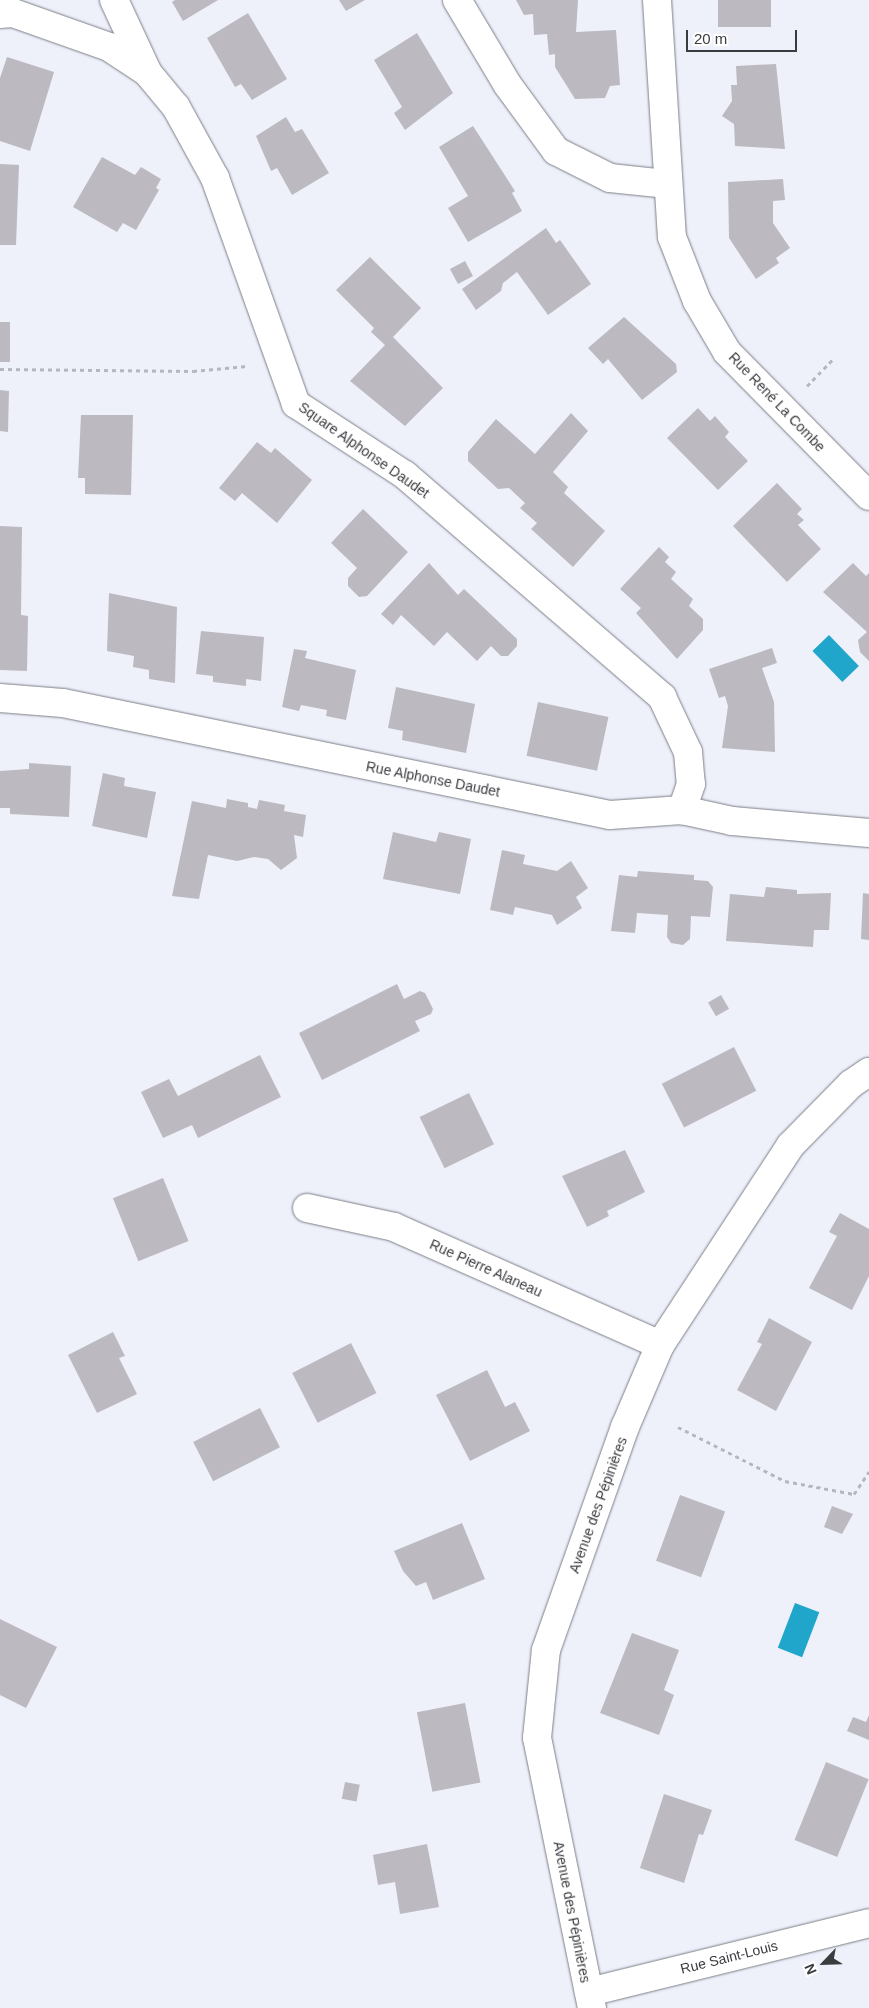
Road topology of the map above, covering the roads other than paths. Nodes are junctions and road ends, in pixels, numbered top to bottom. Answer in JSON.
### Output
{"nodes":[{"id":1,"x":114,"y":0,"type":"edge"},
{"id":2,"x":457,"y":0,"type":"edge"},
{"id":3,"x":656,"y":0,"type":"edge"},
{"id":4,"x":0,"y":14,"type":"edge"},
{"id":5,"x":147,"y":72,"type":"junction"},
{"id":6,"x":666,"y":184,"type":"junction"},
{"id":7,"x":869,"y":496,"type":"edge"},
{"id":8,"x":0,"y":698,"type":"edge"},
{"id":9,"x":682,"y":810,"type":"junction"},
{"id":10,"x":869,"y":833,"type":"edge"},
{"id":11,"x":869,"y":1072,"type":"edge"},
{"id":12,"x":308,"y":1208,"type":"dead end"},
{"id":13,"x":660,"y":1346,"type":"junction"},
{"id":14,"x":869,"y":1923,"type":"edge"},
{"id":15,"x":590,"y":2000,"type":"edge"}],
"edges":[{"from":1,"to":5,"type":"street","name":"Square Alphonse Daudet"},
{"from":2,"to":6,"type":"street"},
{"from":3,"to":6,"type":"street","name":"Rue René La Combe"},
{"from":4,"to":5,"type":"street","name":"Square Alphonse Daudet"},
{"from":5,"to":9,"type":"street","name":"Square Alphonse Daudet"},
{"from":6,"to":7,"type":"street","name":"Rue René La Combe"},
{"from":8,"to":9,"type":"street","name":"Rue Alphonse Daudet"},
{"from":9,"to":10,"type":"street","name":"Rue Alphonse Daudet"},
{"from":11,"to":13,"type":"street","name":"Avenue des Pépinières"},
{"from":12,"to":13,"type":"street","name":"Rue Pierre Alaneau"},
{"from":13,"to":15,"type":"street","name":"Avenue des Pépinières"},
{"from":14,"to":15,"type":"street","name":"Rue Saint-Louis"}]}
